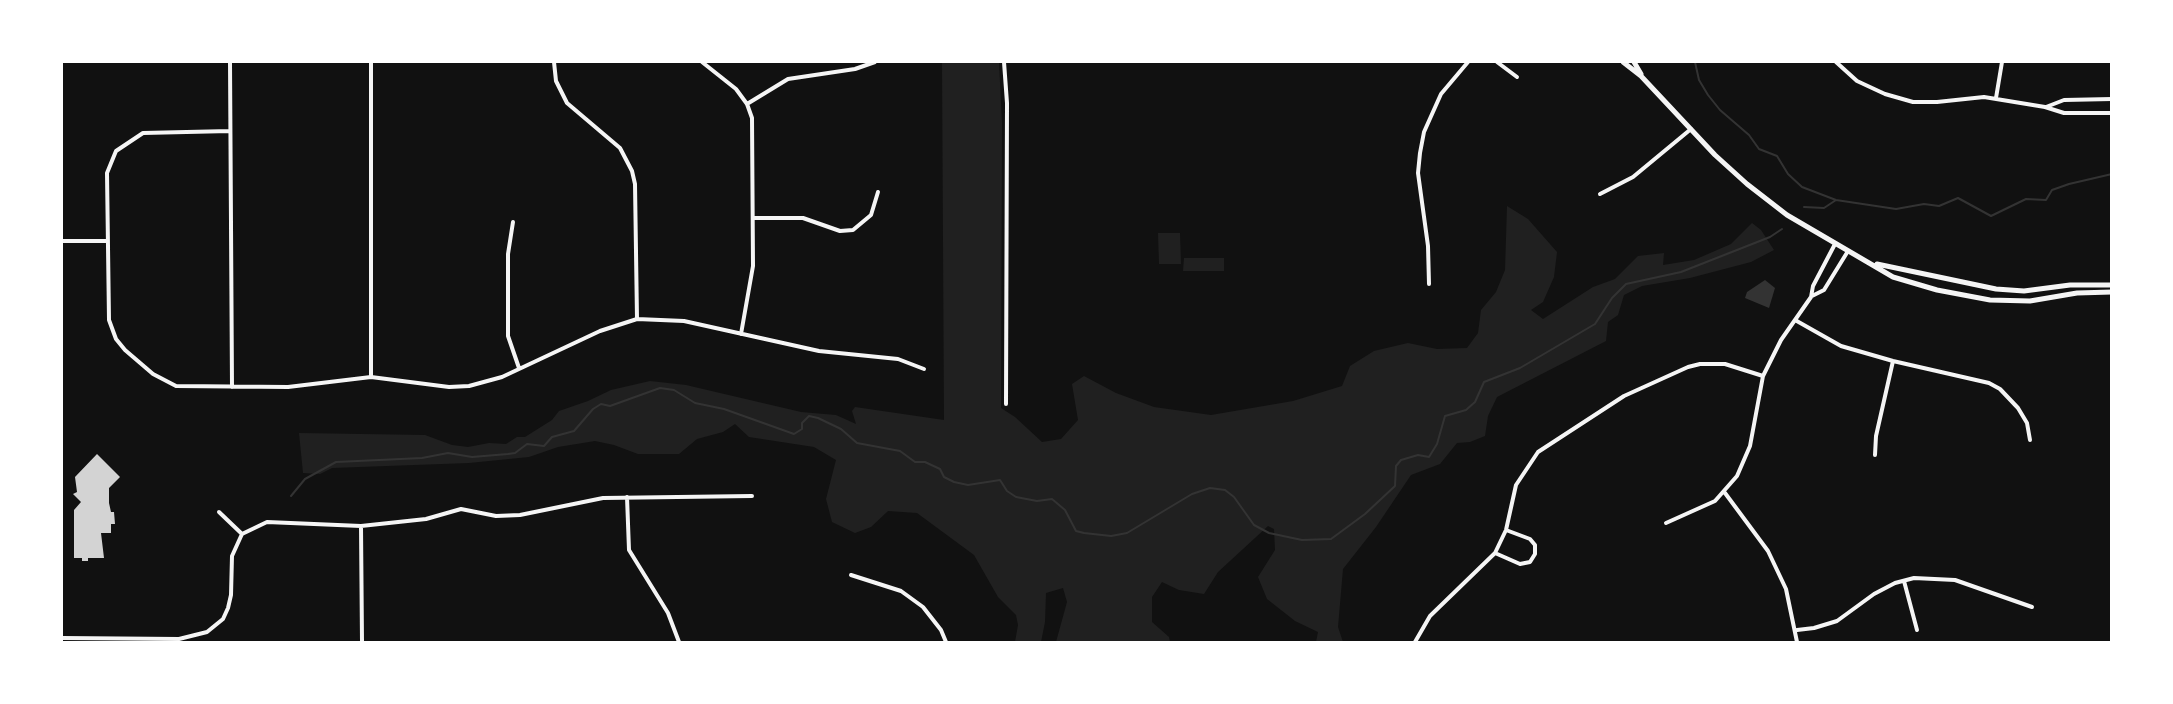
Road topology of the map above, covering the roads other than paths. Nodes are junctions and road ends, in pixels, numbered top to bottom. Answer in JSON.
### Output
{"nodes":[{"id":1,"x":230,"y":62,"type":"edge"},
{"id":2,"x":371,"y":62,"type":"edge"},
{"id":3,"x":554,"y":62,"type":"edge"},
{"id":4,"x":702,"y":62,"type":"edge"},
{"id":5,"x":875,"y":62,"type":"edge"},
{"id":6,"x":1004,"y":62,"type":"edge"},
{"id":7,"x":1468,"y":62,"type":"edge"},
{"id":8,"x":1497,"y":62,"type":"edge"},
{"id":9,"x":1623,"y":62,"type":"edge"},
{"id":10,"x":1634,"y":62,"type":"edge"},
{"id":11,"x":1836,"y":62,"type":"edge"},
{"id":12,"x":2002,"y":62,"type":"edge"},
{"id":13,"x":1641,"y":76,"type":"junction"},
{"id":14,"x":1517,"y":77,"type":"dead end"},
{"id":15,"x":1996,"y":98,"type":"junction"},
{"id":16,"x":2112,"y":99,"type":"edge"},
{"id":17,"x":747,"y":104,"type":"junction"},
{"id":18,"x":2045,"y":107,"type":"junction"},
{"id":19,"x":2112,"y":113,"type":"edge"},
{"id":20,"x":1691,"y":129,"type":"junction"},
{"id":21,"x":230,"y":131,"type":"junction"},
{"id":22,"x":878,"y":192,"type":"dead end"},
{"id":23,"x":1600,"y":194,"type":"dead end"},
{"id":24,"x":754,"y":218,"type":"junction"},
{"id":25,"x":513,"y":222,"type":"dead end"},
{"id":26,"x":62,"y":241,"type":"edge"},
{"id":27,"x":106,"y":241,"type":"junction"},
{"id":28,"x":1835,"y":244,"type":"junction"},
{"id":29,"x":1848,"y":251,"type":"junction"},
{"id":30,"x":1873,"y":263,"type":"junction"},
{"id":31,"x":1428,"y":284,"type":"dead end"},
{"id":32,"x":2112,"y":285,"type":"edge"},
{"id":33,"x":2112,"y":292,"type":"edge"},
{"id":34,"x":1811,"y":297,"type":"junction"},
{"id":35,"x":637,"y":319,"type":"junction"},
{"id":36,"x":1795,"y":320,"type":"junction"},
{"id":37,"x":741,"y":334,"type":"junction"},
{"id":38,"x":1893,"y":361,"type":"junction"},
{"id":39,"x":519,"y":369,"type":"junction"},
{"id":40,"x":924,"y":369,"type":"dead end"},
{"id":41,"x":1763,"y":376,"type":"junction"},
{"id":42,"x":371,"y":377,"type":"junction"},
{"id":43,"x":232,"y":387,"type":"junction"},
{"id":44,"x":1006,"y":404,"type":"dead end"},
{"id":45,"x":2030,"y":440,"type":"dead end"},
{"id":46,"x":1875,"y":455,"type":"dead end"},
{"id":47,"x":1725,"y":493,"type":"junction"},
{"id":48,"x":752,"y":496,"type":"dead end"},
{"id":49,"x":627,"y":497,"type":"junction"},
{"id":50,"x":219,"y":512,"type":"dead end"},
{"id":51,"x":1666,"y":523,"type":"dead end"},
{"id":52,"x":361,"y":526,"type":"junction"},
{"id":53,"x":1506,"y":530,"type":"junction"},
{"id":54,"x":242,"y":534,"type":"junction"},
{"id":55,"x":1495,"y":553,"type":"junction"},
{"id":56,"x":851,"y":575,"type":"dead end"},
{"id":57,"x":1904,"y":581,"type":"junction"},
{"id":58,"x":2032,"y":607,"type":"dead end"},
{"id":59,"x":1797,"y":630,"type":"junction"},
{"id":60,"x":1917,"y":630,"type":"dead end"},
{"id":61,"x":62,"y":638,"type":"edge"},
{"id":62,"x":362,"y":642,"type":"edge"},
{"id":63,"x":679,"y":642,"type":"edge"},
{"id":64,"x":946,"y":642,"type":"edge"},
{"id":65,"x":1415,"y":642,"type":"edge"},
{"id":66,"x":1797,"y":642,"type":"edge"}],
"edges":[{"from":1,"to":21,"type":"street"},
{"from":2,"to":42,"type":"street"},
{"from":3,"to":35,"type":"street"},
{"from":4,"to":17,"type":"street"},
{"from":5,"to":17,"type":"street"},
{"from":6,"to":44,"type":"street"},
{"from":7,"to":31,"type":"street"},
{"from":8,"to":14,"type":"street"},
{"from":9,"to":13,"type":"main road"},
{"from":10,"to":13,"type":"main road"},
{"from":11,"to":15,"type":"street"},
{"from":12,"to":15,"type":"street"},
{"from":13,"to":20,"type":"main road"},
{"from":15,"to":18,"type":"street"},
{"from":16,"to":18,"type":"street"},
{"from":17,"to":24,"type":"street"},
{"from":18,"to":19,"type":"street"},
{"from":20,"to":23,"type":"street"},
{"from":20,"to":28,"type":"main road"},
{"from":21,"to":27,"type":"street"},
{"from":21,"to":43,"type":"street"},
{"from":22,"to":24,"type":"street"},
{"from":24,"to":37,"type":"street"},
{"from":25,"to":39,"type":"street"},
{"from":26,"to":27,"type":"street"},
{"from":27,"to":43,"type":"street"},
{"from":28,"to":29,"type":"main road"},
{"from":28,"to":34,"type":"street"},
{"from":29,"to":30,"type":"main road"},
{"from":29,"to":34,"type":"street"},
{"from":30,"to":32,"type":"main road"},
{"from":30,"to":33,"type":"main road"},
{"from":34,"to":36,"type":"street"},
{"from":35,"to":37,"type":"street"},
{"from":35,"to":39,"type":"street"},
{"from":36,"to":38,"type":"street"},
{"from":36,"to":41,"type":"street"},
{"from":37,"to":40,"type":"street"},
{"from":38,"to":45,"type":"street"},
{"from":38,"to":46,"type":"street"},
{"from":39,"to":42,"type":"street"},
{"from":41,"to":47,"type":"street"},
{"from":41,"to":53,"type":"street"},
{"from":42,"to":43,"type":"street"},
{"from":47,"to":51,"type":"street"},
{"from":47,"to":59,"type":"street"},
{"from":48,"to":49,"type":"street"},
{"from":49,"to":52,"type":"street"},
{"from":49,"to":63,"type":"street"},
{"from":50,"to":54,"type":"street"},
{"from":52,"to":54,"type":"street"},
{"from":52,"to":62,"type":"street"},
{"from":53,"to":55,"type":"street"},
{"from":53,"to":55,"type":"street"},
{"from":54,"to":61,"type":"street"},
{"from":55,"to":65,"type":"street"},
{"from":56,"to":64,"type":"street"},
{"from":57,"to":58,"type":"street"},
{"from":57,"to":59,"type":"street"},
{"from":57,"to":60,"type":"street"},
{"from":59,"to":66,"type":"street"}]}
